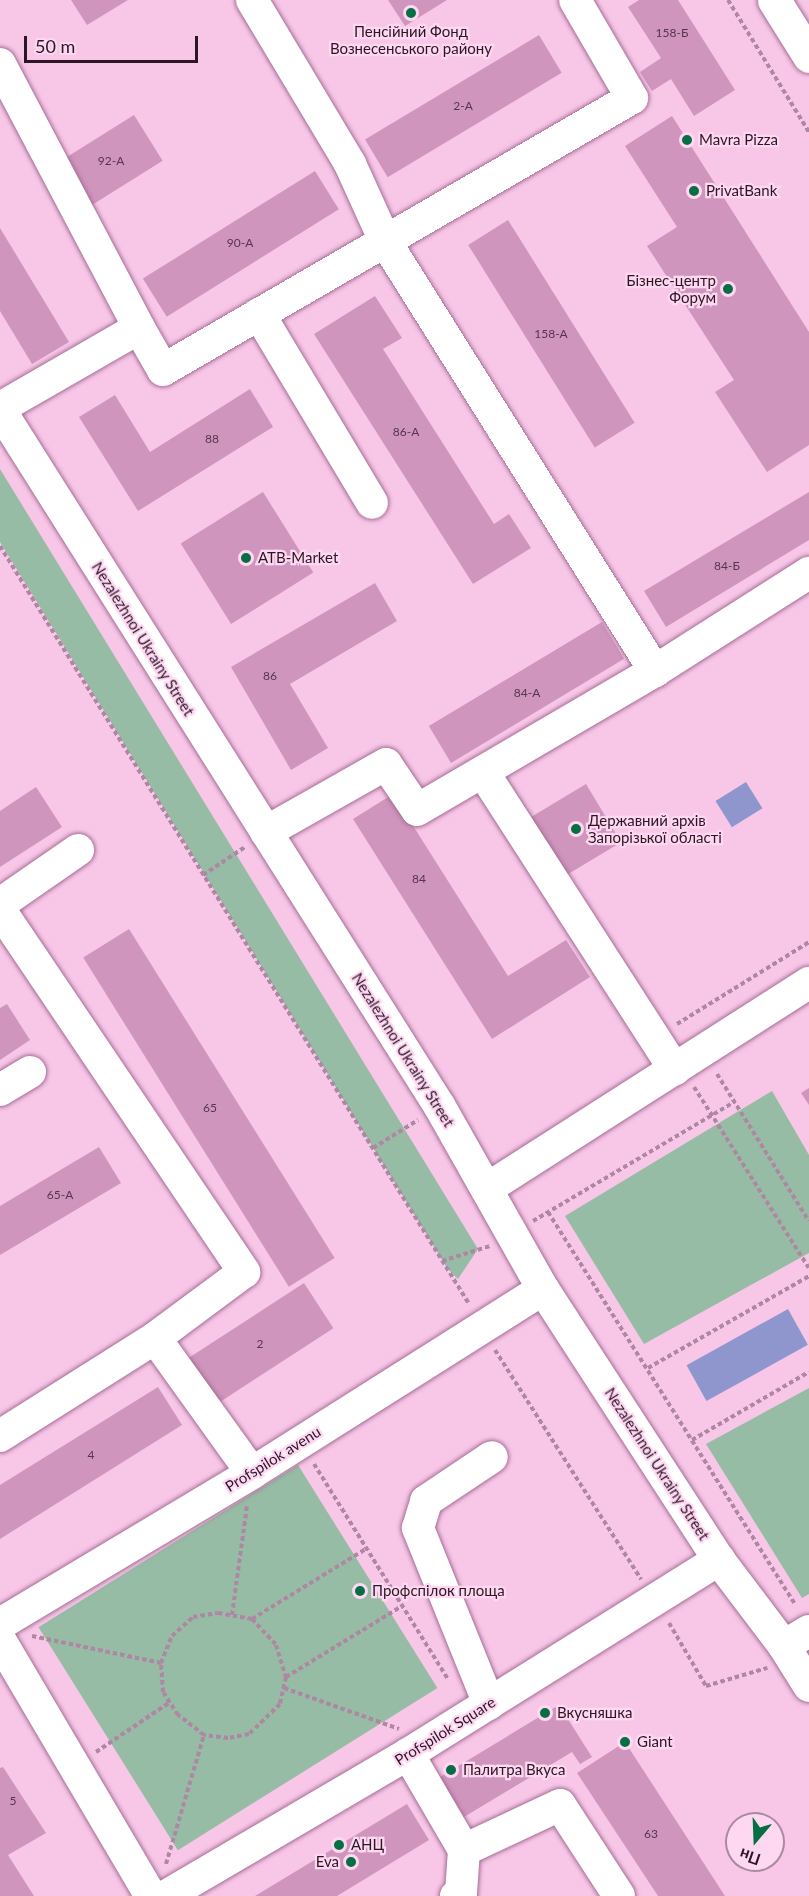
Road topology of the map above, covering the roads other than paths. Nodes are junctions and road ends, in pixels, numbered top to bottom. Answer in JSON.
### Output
{"nodes":[{"id":1,"x":252,"y":0,"type":"edge"},
{"id":2,"x":575,"y":0,"type":"edge"},
{"id":3,"x":774,"y":0,"type":"edge"},
{"id":4,"x":809,"y":56,"type":"edge"},
{"id":5,"x":0,"y":64,"type":"edge"},
{"id":6,"x":385,"y":241,"type":"junction"},
{"id":7,"x":259,"y":314,"type":"junction"},
{"id":8,"x":139,"y":328,"type":"junction"},
{"id":9,"x":0,"y":409,"type":"edge"},
{"id":10,"x":372,"y":503,"type":"dead end"},
{"id":11,"x":809,"y":573,"type":"edge"},
{"id":12,"x":655,"y":671,"type":"junction"},
{"id":13,"x":483,"y":772,"type":"junction"},
{"id":14,"x":266,"y":832,"type":"junction"},
{"id":15,"x":78,"y":850,"type":"dead end"},
{"id":16,"x":0,"y":904,"type":"edge"},
{"id":17,"x":0,"y":910,"type":"edge"},
{"id":18,"x":809,"y":983,"type":"edge"},
{"id":19,"x":30,"y":1072,"type":"dead end"},
{"id":20,"x":684,"y":1078,"type":"junction"},
{"id":21,"x":0,"y":1090,"type":"edge"},
{"id":22,"x":488,"y":1188,"type":"junction"},
{"id":23,"x":543,"y":1289,"type":"junction"},
{"id":24,"x":155,"y":1338,"type":"junction"},
{"id":25,"x":0,"y":1436,"type":"edge"},
{"id":26,"x":492,"y":1457,"type":"dead end"},
{"id":27,"x":252,"y":1473,"type":"junction"},
{"id":28,"x":719,"y":1560,"type":"junction"},
{"id":29,"x":8,"y":1632,"type":"edge"},
{"id":30,"x":800,"y":1654,"type":"edge"},
{"id":31,"x":480,"y":1709,"type":"junction"},
{"id":32,"x":419,"y":1747,"type":"junction"},
{"id":33,"x":464,"y":1850,"type":"junction"},
{"id":34,"x":160,"y":1888,"type":"edge"},
{"id":35,"x":456,"y":1896,"type":"edge"},
{"id":36,"x":620,"y":1896,"type":"edge"}],
"edges":[{"from":1,"to":6,"type":"street"},
{"from":2,"to":6,"type":"street"},
{"from":3,"to":4,"type":"main road"},
{"from":5,"to":8,"type":"street"},
{"from":6,"to":7,"type":"street"},
{"from":6,"to":12,"type":"street"},
{"from":7,"to":8,"type":"street"},
{"from":7,"to":10,"type":"street"},
{"from":8,"to":9,"type":"street"},
{"from":9,"to":14,"type":"street","name":"Nezalezhnoi Ukrainy Street"},
{"from":11,"to":12,"type":"street"},
{"from":12,"to":13,"type":"street"},
{"from":13,"to":14,"type":"street"},
{"from":13,"to":20,"type":"street"},
{"from":14,"to":22,"type":"street","name":"Nezalezhnoi Ukrainy Street"},
{"from":15,"to":16,"type":"street"},
{"from":17,"to":24,"type":"street"},
{"from":18,"to":20,"type":"street"},
{"from":19,"to":21,"type":"street"},
{"from":20,"to":22,"type":"street"},
{"from":22,"to":23,"type":"street","name":"Nezalezhnoi Ukrainy Street"},
{"from":23,"to":27,"type":"street","name":"Profspilok avenu"},
{"from":23,"to":28,"type":"street","name":"Nezalezhnoi Ukrainy Street"},
{"from":24,"to":25,"type":"street"},
{"from":24,"to":27,"type":"street"},
{"from":26,"to":31,"type":"street"},
{"from":27,"to":29,"type":"street","name":"Profspilok avenu"},
{"from":28,"to":30,"type":"street","name":"Nezalezhnoi Ukrainy Street"},
{"from":28,"to":31,"type":"street","name":"Profspilok Square"},
{"from":29,"to":34,"type":"street"},
{"from":31,"to":32,"type":"street","name":"Profspilok Square"},
{"from":32,"to":33,"type":"street"},
{"from":32,"to":34,"type":"street","name":"Profspilok Square"},
{"from":33,"to":35,"type":"street"},
{"from":33,"to":36,"type":"street"}]}
